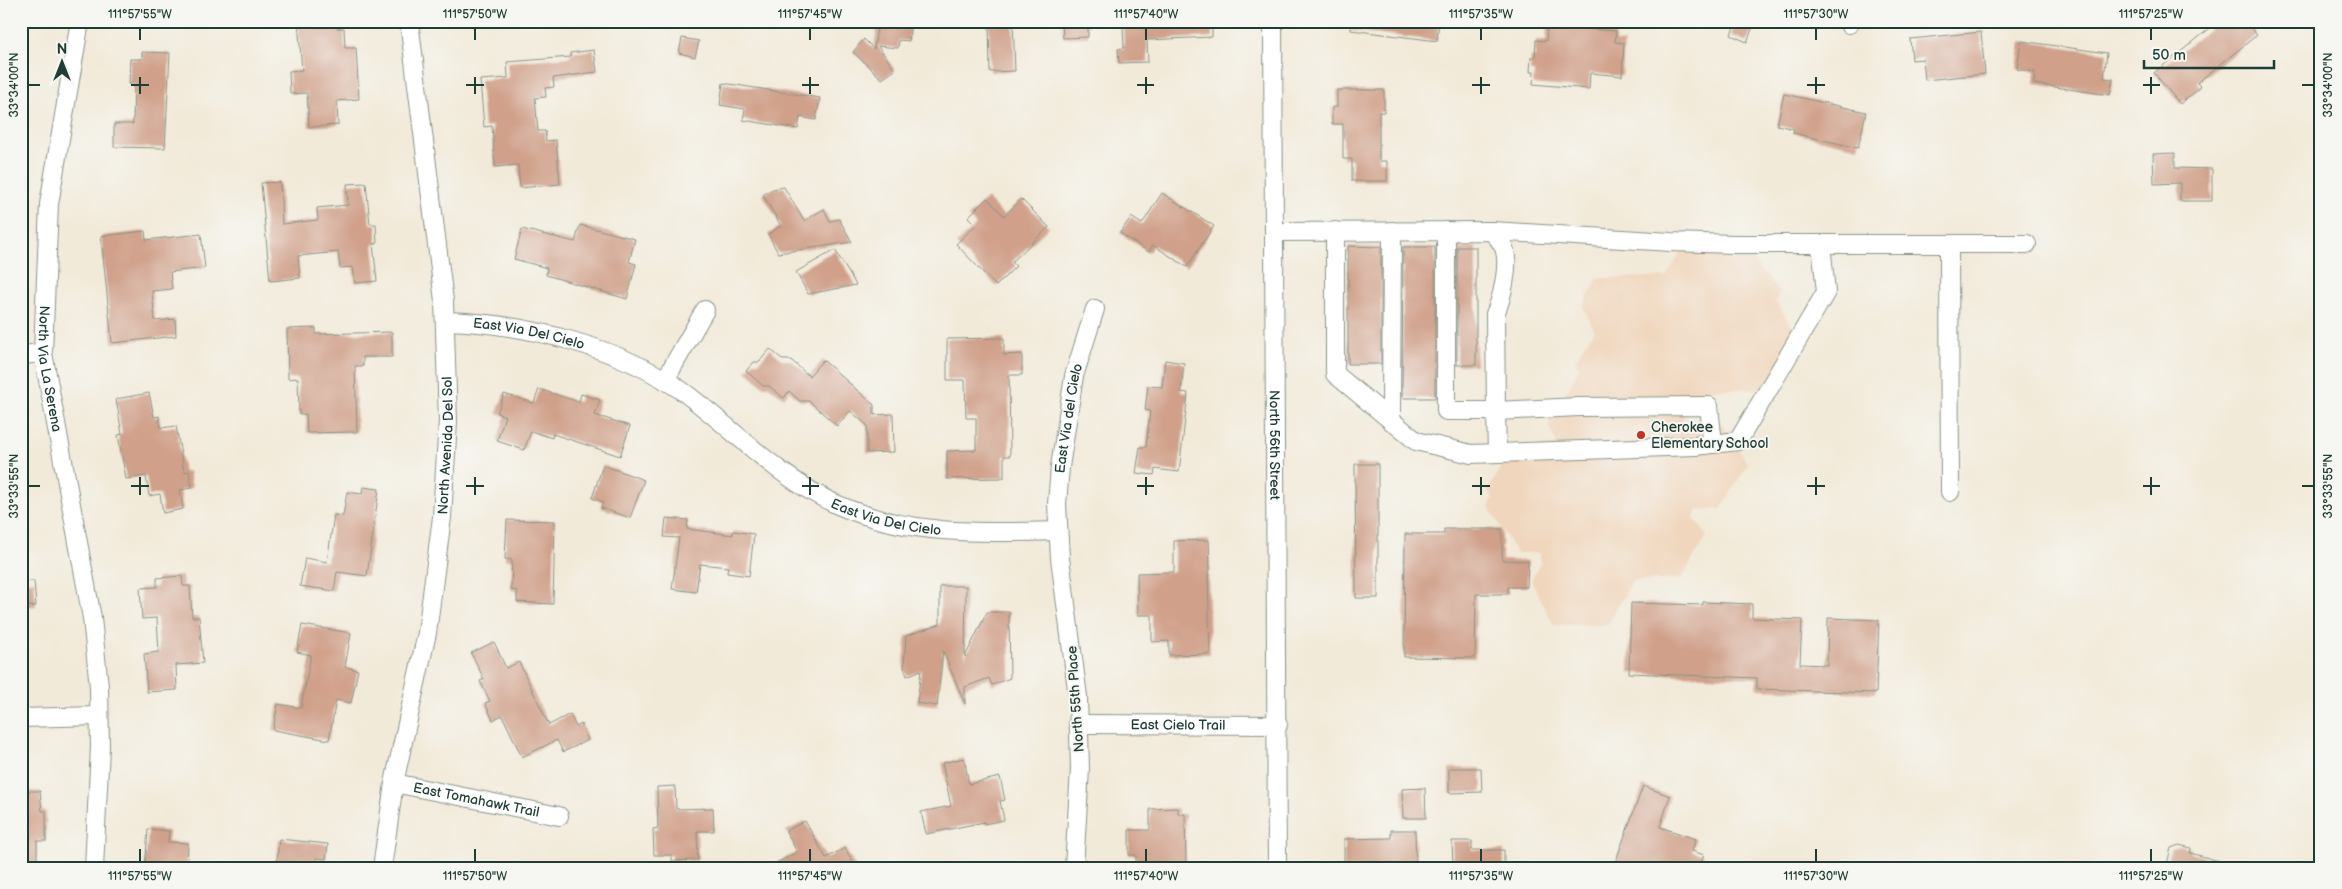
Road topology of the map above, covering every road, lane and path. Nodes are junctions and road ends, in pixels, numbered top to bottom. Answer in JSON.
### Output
{"nodes":[{"id":1,"x":80,"y":21,"type":"edge"},
{"id":2,"x":409,"y":21,"type":"edge"},
{"id":3,"x":1273,"y":21,"type":"edge"},
{"id":4,"x":1392,"y":231,"type":"junction"},
{"id":5,"x":1446,"y":231,"type":"junction"},
{"id":6,"x":1492,"y":231,"type":"junction"},
{"id":7,"x":1274,"y":232,"type":"junction"},
{"id":8,"x":1335,"y":232,"type":"junction"},
{"id":9,"x":1821,"y":244,"type":"junction"},
{"id":10,"x":1949,"y":244,"type":"junction"},
{"id":11,"x":2027,"y":244,"type":"dead end"},
{"id":12,"x":1095,"y":309,"type":"dead end"},
{"id":13,"x":705,"y":310,"type":"dead end"},
{"id":14,"x":445,"y":321,"type":"junction"},
{"id":15,"x":43,"y":353,"type":"junction"},
{"id":16,"x":21,"y":355,"type":"edge"},
{"id":17,"x":665,"y":380,"type":"junction"},
{"id":18,"x":1496,"y":411,"type":"junction"},
{"id":19,"x":1391,"y":421,"type":"junction"},
{"id":20,"x":1713,"y":444,"type":"junction"},
{"id":21,"x":1497,"y":454,"type":"junction"},
{"id":22,"x":1950,"y":492,"type":"dead end"},
{"id":23,"x":1058,"y":531,"type":"junction"},
{"id":24,"x":99,"y":716,"type":"junction"},
{"id":25,"x":21,"y":718,"type":"edge"},
{"id":26,"x":1078,"y":724,"type":"junction"},
{"id":27,"x":1278,"y":725,"type":"junction"},
{"id":28,"x":394,"y":783,"type":"junction"},
{"id":29,"x":559,"y":816,"type":"dead end"},
{"id":30,"x":94,"y":868,"type":"edge"},
{"id":31,"x":382,"y":868,"type":"edge"},
{"id":32,"x":1074,"y":868,"type":"edge"},
{"id":33,"x":1277,"y":868,"type":"edge"}],
"edges":[{"from":1,"to":15,"type":"street","name":"North Via La Serena"},
{"from":2,"to":14,"type":"street","name":"North Avenida Del Sol"},
{"from":3,"to":7,"type":"street","name":"North 56th Street"},
{"from":4,"to":5,"type":"street"},
{"from":4,"to":8,"type":"street"},
{"from":4,"to":19,"type":"street"},
{"from":5,"to":6,"type":"street"},
{"from":5,"to":18,"type":"street"},
{"from":6,"to":9,"type":"street"},
{"from":6,"to":18,"type":"street"},
{"from":7,"to":8,"type":"street"},
{"from":7,"to":27,"type":"street","name":"North 56th Street"},
{"from":8,"to":19,"type":"street"},
{"from":9,"to":10,"type":"street"},
{"from":9,"to":20,"type":"street"},
{"from":10,"to":11,"type":"street"},
{"from":10,"to":22,"type":"street"},
{"from":12,"to":23,"type":"street","name":"East Via del Cielo"},
{"from":13,"to":17,"type":"street"},
{"from":14,"to":17,"type":"street","name":"East Via Del Cielo"},
{"from":14,"to":28,"type":"street","name":"North Avenida Del Sol"},
{"from":15,"to":16,"type":"street"},
{"from":15,"to":24,"type":"street","name":"North Via La Serena"},
{"from":17,"to":23,"type":"street","name":"East Via Del Cielo"},
{"from":18,"to":20,"type":"street"},
{"from":18,"to":21,"type":"street"},
{"from":19,"to":21,"type":"street"},
{"from":20,"to":21,"type":"street"},
{"from":23,"to":26,"type":"street","name":"North 55th Place"},
{"from":24,"to":25,"type":"street"},
{"from":24,"to":30,"type":"street","name":"North Via La Serena"},
{"from":26,"to":27,"type":"street","name":"East Cielo Trail"},
{"from":26,"to":32,"type":"street","name":"North 55th Place"},
{"from":27,"to":33,"type":"street","name":"North 56th Street"},
{"from":28,"to":29,"type":"street","name":"East Tomahawk Trail"},
{"from":28,"to":31,"type":"street","name":"North Avenida Del Sol"}]}
